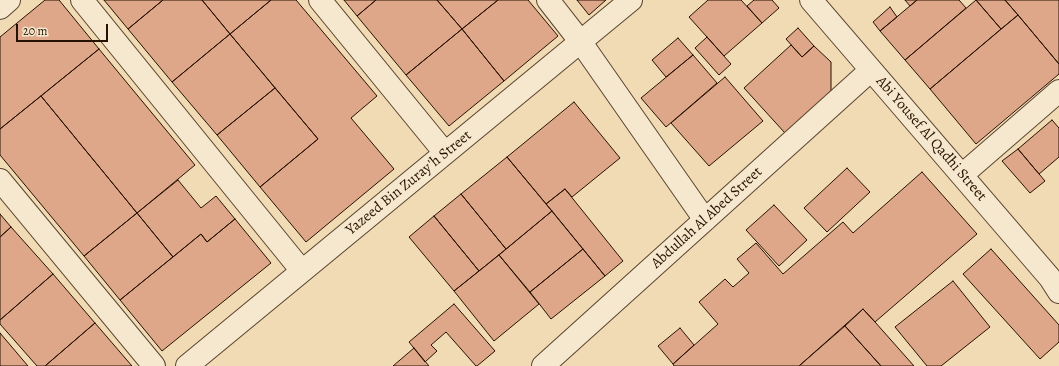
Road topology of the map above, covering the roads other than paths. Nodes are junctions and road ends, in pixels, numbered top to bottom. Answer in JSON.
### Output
{"nodes":[{"id":1,"x":9,"y":0,"type":"edge"},
{"id":2,"x":82,"y":0,"type":"edge"},
{"id":3,"x":320,"y":0,"type":"edge"},
{"id":4,"x":548,"y":0,"type":"edge"},
{"id":5,"x":631,"y":0,"type":"edge"},
{"id":6,"x":811,"y":0,"type":"edge"},
{"id":7,"x":0,"y":8,"type":"edge"},
{"id":8,"x":580,"y":42,"type":"junction"},
{"id":9,"x":871,"y":70,"type":"junction"},
{"id":10,"x":1059,"y":91,"type":"edge"},
{"id":11,"x":445,"y":153,"type":"junction"},
{"id":12,"x":962,"y":175,"type":"junction"},
{"id":13,"x":0,"y":180,"type":"edge"},
{"id":14,"x":704,"y":220,"type":"junction"},
{"id":15,"x":302,"y":271,"type":"junction"},
{"id":16,"x":1056,"y":284,"type":"edge"},
{"id":17,"x":154,"y":366,"type":"edge"},
{"id":18,"x":187,"y":366,"type":"edge"},
{"id":19,"x":543,"y":366,"type":"edge"}],
"edges":[{"from":1,"to":7,"type":"street"},
{"from":2,"to":15,"type":"street"},
{"from":3,"to":11,"type":"street"},
{"from":4,"to":8,"type":"street"},
{"from":5,"to":8,"type":"street","name":"Yazeed Bin Zuray'h Street"},
{"from":6,"to":9,"type":"street","name":"Abi Yousef Al Qadhi Street"},
{"from":8,"to":11,"type":"street","name":"Yazeed Bin Zuray'h Street"},
{"from":8,"to":14,"type":"street"},
{"from":9,"to":12,"type":"street","name":"Abi Yousef Al Qadhi Street"},
{"from":9,"to":14,"type":"street","name":"Abdullah Al Abed Street"},
{"from":10,"to":12,"type":"street"},
{"from":11,"to":15,"type":"street","name":"Yazeed Bin Zuray'h Street"},
{"from":12,"to":16,"type":"street","name":"Abi Yousef Al Qadhi Street"},
{"from":13,"to":17,"type":"street"},
{"from":14,"to":19,"type":"street","name":"Abdullah Al Abed Street"},
{"from":15,"to":18,"type":"street","name":"Yazeed Bin Zuray'h Street"}]}
